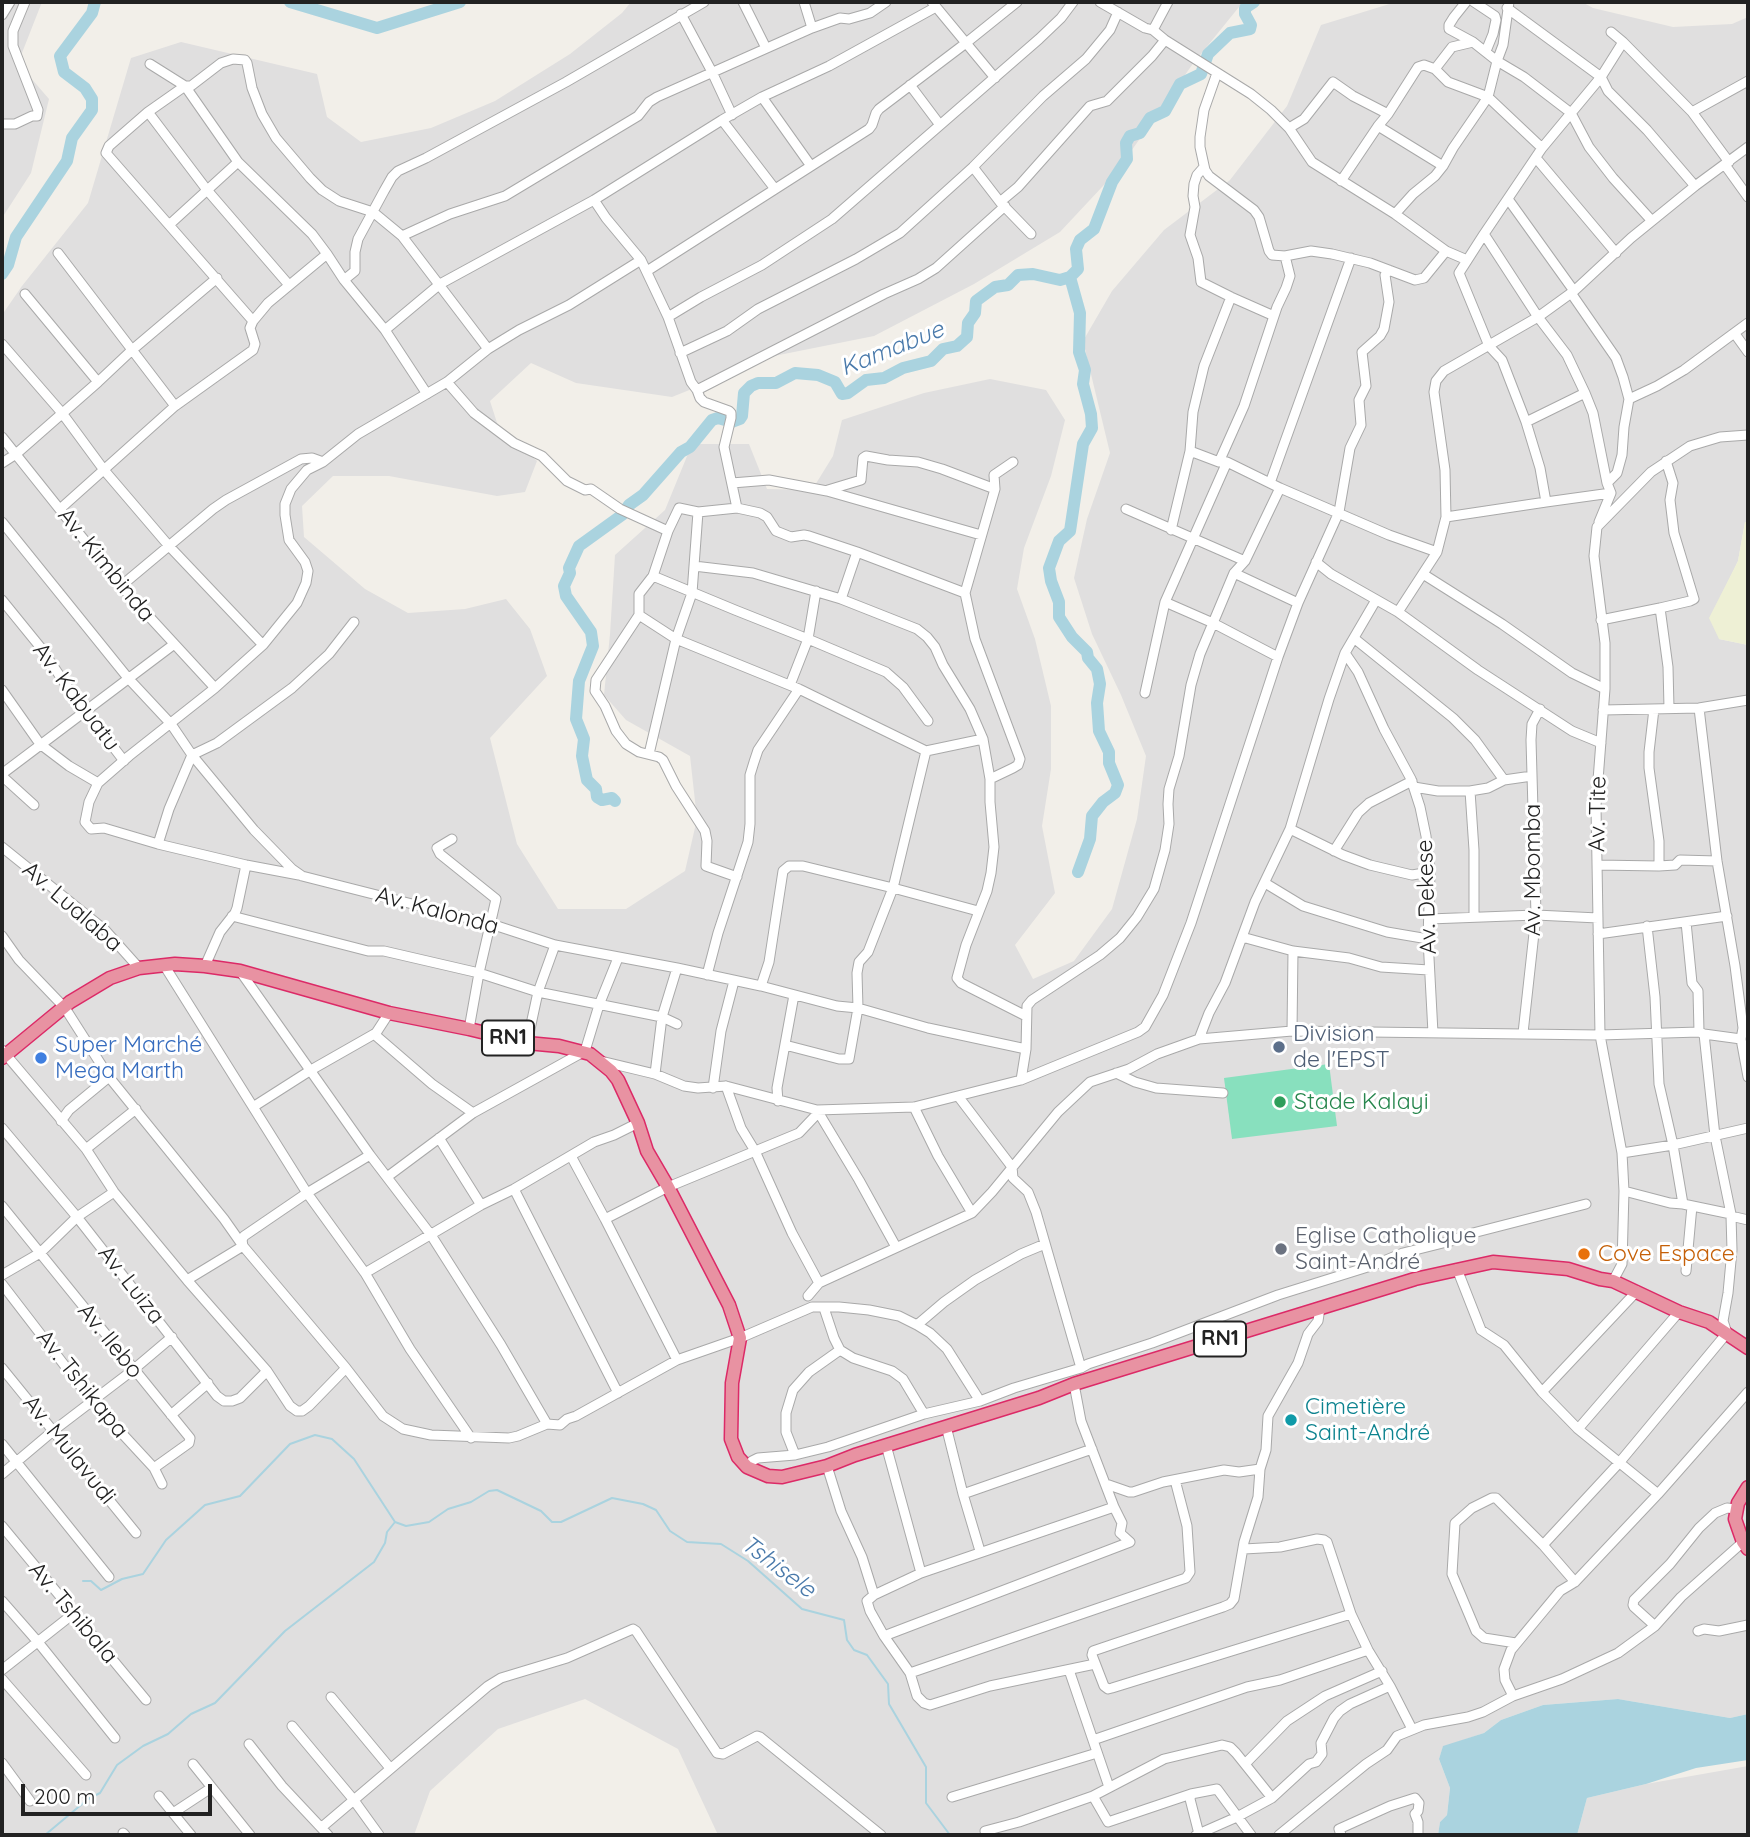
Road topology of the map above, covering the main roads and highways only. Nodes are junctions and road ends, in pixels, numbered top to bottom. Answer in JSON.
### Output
{"nodes":[{"id":1,"x":3,"y":1054,"type":"edge"},
{"id":2,"x":1748,"y":1348,"type":"edge"},
{"id":3,"x":1748,"y":1487,"type":"edge"},
{"id":4,"x":1746,"y":1546,"type":"edge"}],
"edges":[{"from":1,"to":2,"type":"highway","number":"RN1"},
{"from":3,"to":4,"type":"highway"}]}
